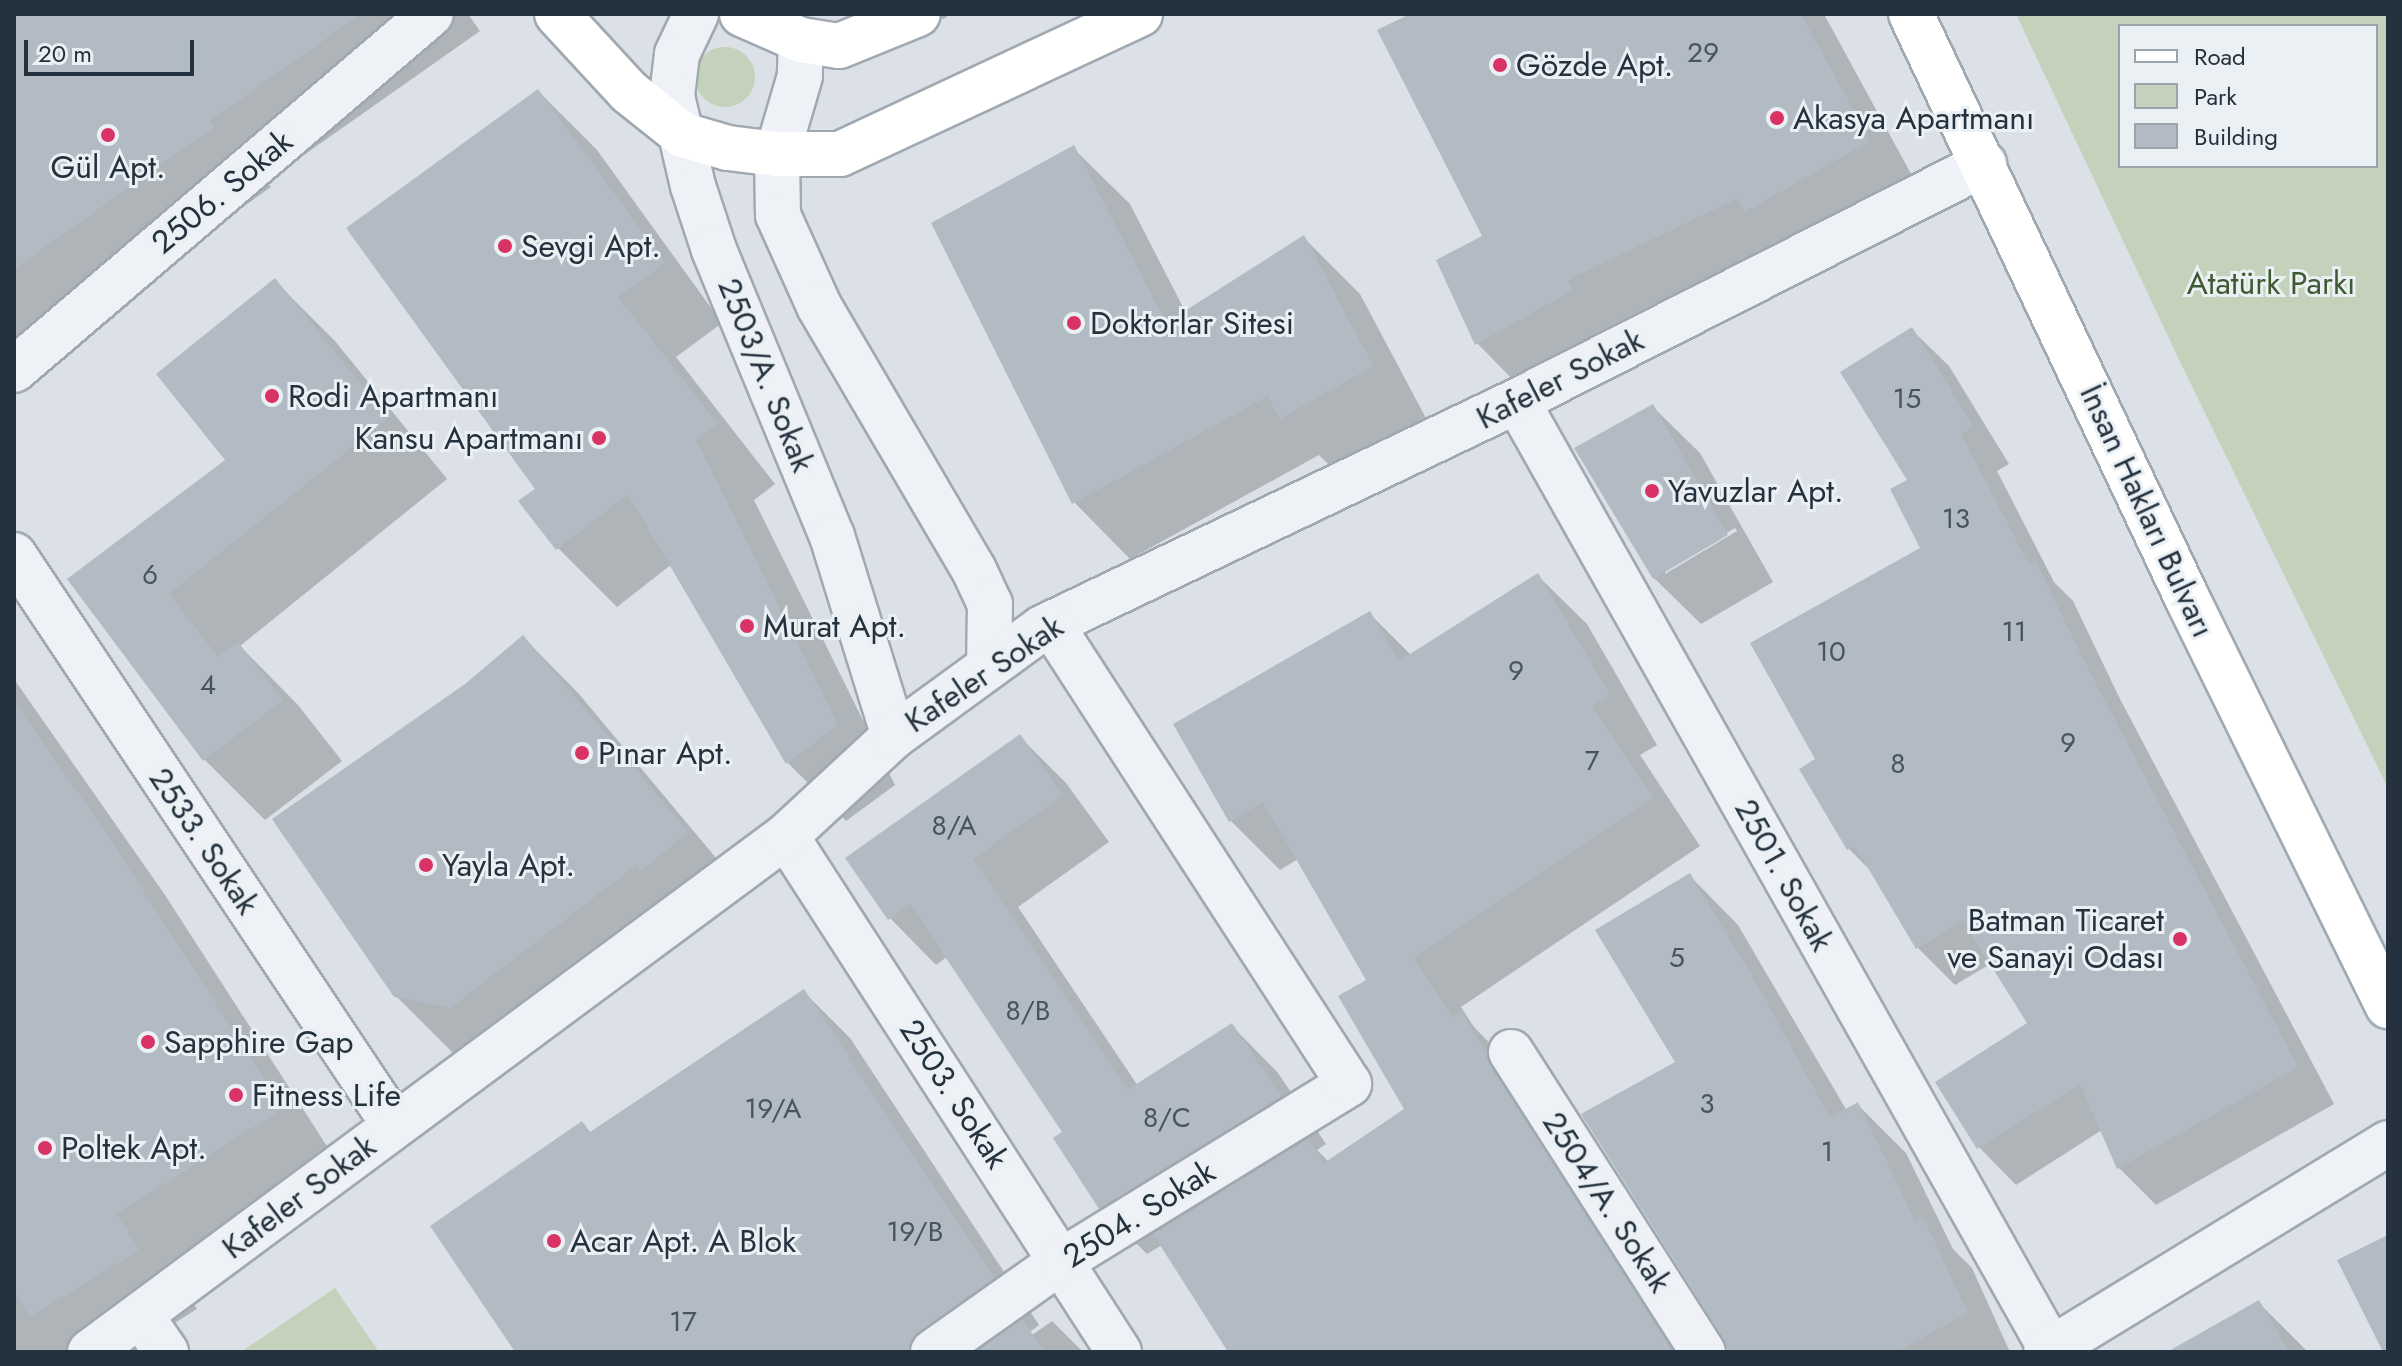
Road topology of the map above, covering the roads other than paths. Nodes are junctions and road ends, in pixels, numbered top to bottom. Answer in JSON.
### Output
{"nodes":[{"id":1,"x":431,"y":14,"type":"edge"},
{"id":2,"x":557,"y":14,"type":"edge"},
{"id":3,"x":696,"y":14,"type":"edge"},
{"id":4,"x":742,"y":14,"type":"edge"},
{"id":5,"x":918,"y":14,"type":"edge"},
{"id":6,"x":1140,"y":14,"type":"edge"},
{"id":7,"x":1911,"y":14,"type":"edge"},
{"id":8,"x":801,"y":40,"type":"junction"},
{"id":9,"x":683,"y":135,"type":"junction"},
{"id":10,"x":777,"y":154,"type":"junction"},
{"id":11,"x":1984,"y":164,"type":"junction"},
{"id":12,"x":14,"y":370,"type":"edge"},
{"id":13,"x":1517,"y":401,"type":"junction"},
{"id":14,"x":14,"y":555,"type":"edge"},
{"id":15,"x":1051,"y":624,"type":"junction"},
{"id":16,"x":989,"y":666,"type":"junction"},
{"id":17,"x":894,"y":736,"type":"junction"},
{"id":18,"x":786,"y":836,"type":"junction"},
{"id":19,"x":2388,"y":1006,"type":"edge"},
{"id":20,"x":1511,"y":1052,"type":"dead end"},
{"id":21,"x":394,"y":1125,"type":"junction"},
{"id":22,"x":2388,"y":1143,"type":"edge"},
{"id":23,"x":1063,"y":1260,"type":"junction"},
{"id":24,"x":141,"y":1316,"type":"junction"},
{"id":25,"x":2048,"y":1350,"type":"edge"},
{"id":26,"x":90,"y":1352,"type":"edge"},
{"id":27,"x":166,"y":1352,"type":"edge"},
{"id":28,"x":933,"y":1352,"type":"edge"},
{"id":29,"x":1119,"y":1352,"type":"edge"},
{"id":30,"x":1703,"y":1352,"type":"edge"}],
"edges":[{"from":1,"to":12,"type":"street","name":"2506. Sokak"},
{"from":2,"to":9,"type":"main road"},
{"from":3,"to":9,"type":"street","name":"2503/A. Sokak"},
{"from":4,"to":8,"type":"main road"},
{"from":5,"to":8,"type":"main road"},
{"from":6,"to":10,"type":"main road"},
{"from":7,"to":11,"type":"main road","name":"İnsan Hakları Bulvarı"},
{"from":8,"to":10,"type":"street"},
{"from":9,"to":10,"type":"main road"},
{"from":9,"to":17,"type":"street","name":"2503/A. Sokak"},
{"from":10,"to":16,"type":"street"},
{"from":11,"to":13,"type":"street","name":"Kafeler Sokak"},
{"from":11,"to":19,"type":"main road","name":"İnsan Hakları Bulvarı"},
{"from":13,"to":15,"type":"street","name":"Kafeler Sokak"},
{"from":13,"to":25,"type":"street","name":"2501. Sokak"},
{"from":14,"to":21,"type":"street","name":"2533. Sokak"},
{"from":15,"to":16,"type":"street","name":"Kafeler Sokak"},
{"from":15,"to":23,"type":"street","name":"2504. Sokak"},
{"from":16,"to":17,"type":"street","name":"Kafeler Sokak"},
{"from":17,"to":18,"type":"street","name":"Kafeler Sokak"},
{"from":18,"to":21,"type":"street","name":"Kafeler Sokak"},
{"from":18,"to":23,"type":"street","name":"2503. Sokak"},
{"from":20,"to":30,"type":"street","name":"2504/A. Sokak"},
{"from":21,"to":24,"type":"street","name":"Kafeler Sokak"},
{"from":22,"to":25,"type":"street"},
{"from":23,"to":28,"type":"street","name":"2504. Sokak"},
{"from":23,"to":29,"type":"street","name":"2503. Sokak"},
{"from":24,"to":26,"type":"street","name":"Kafeler Sokak"},
{"from":24,"to":27,"type":"street"}]}
